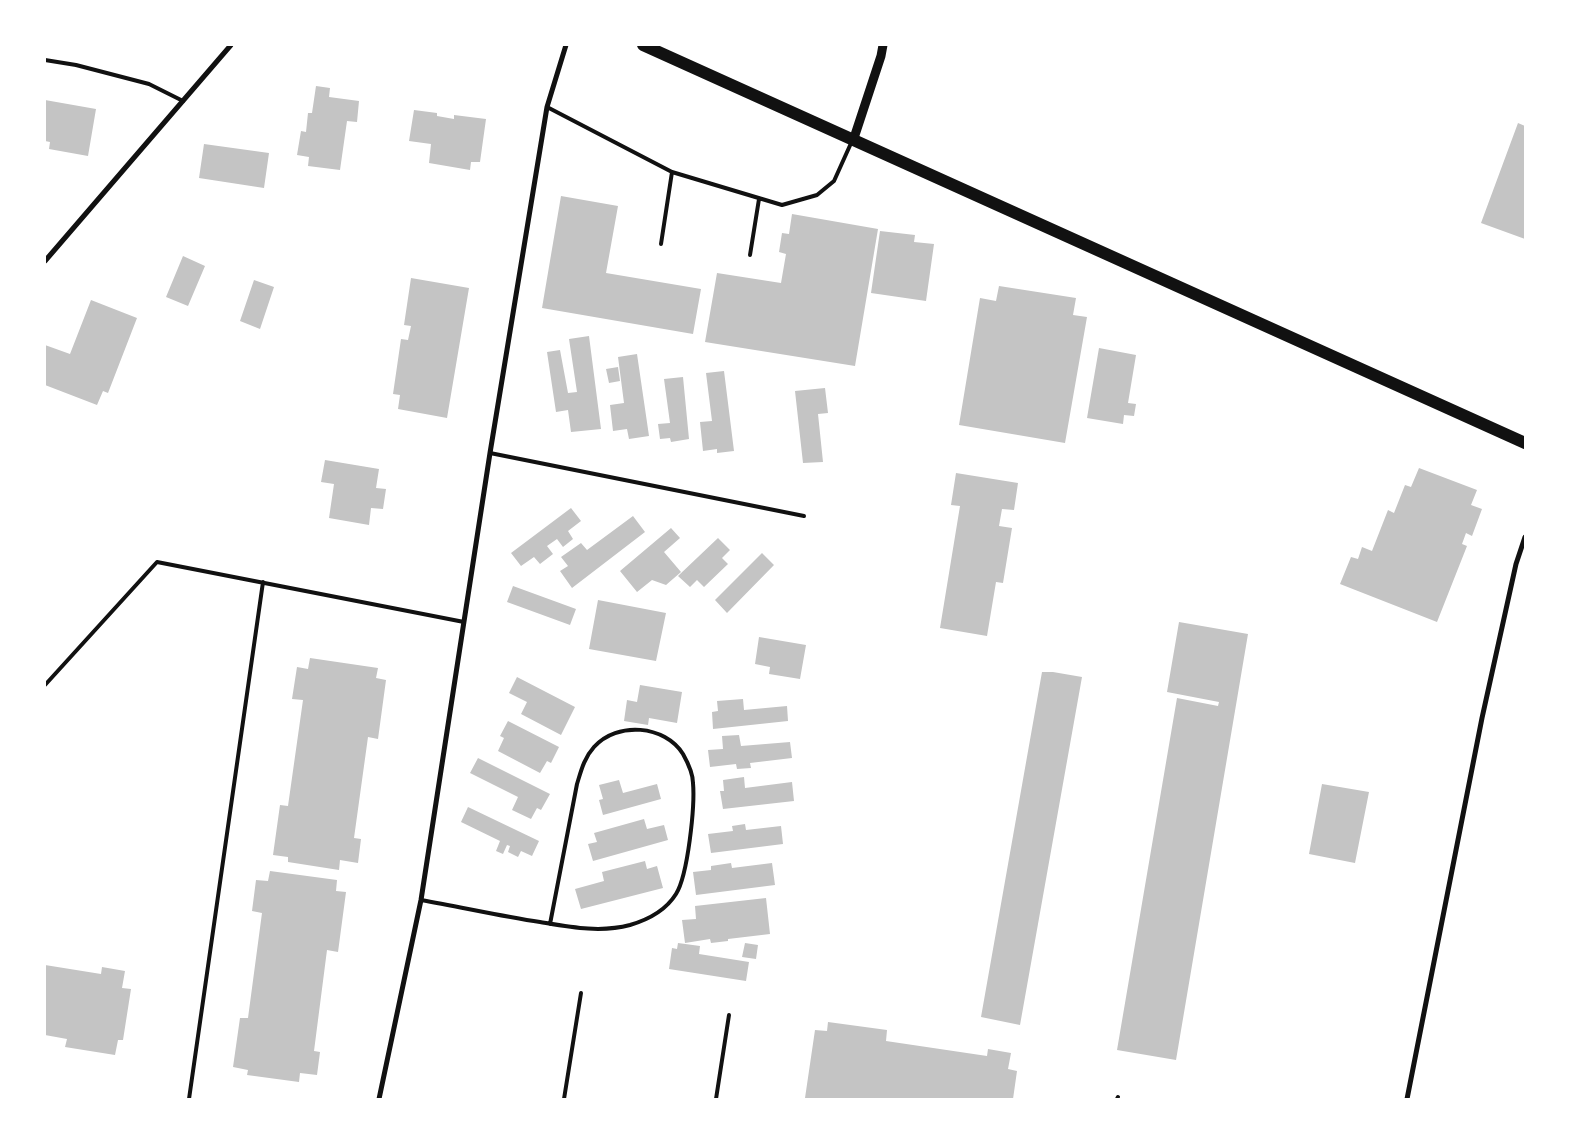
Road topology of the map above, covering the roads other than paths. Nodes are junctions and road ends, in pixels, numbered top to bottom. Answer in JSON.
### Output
{"nodes":[{"id":1,"x":231,"y":45,"type":"edge"},
{"id":2,"x":566,"y":45,"type":"edge"},
{"id":3,"x":643,"y":45,"type":"edge"},
{"id":4,"x":883,"y":45,"type":"edge"},
{"id":5,"x":45,"y":60,"type":"edge"},
{"id":6,"x":183,"y":101,"type":"junction"},
{"id":7,"x":547,"y":107,"type":"junction"},
{"id":8,"x":852,"y":141,"type":"junction"},
{"id":9,"x":672,"y":172,"type":"junction"},
{"id":10,"x":759,"y":199,"type":"junction"},
{"id":11,"x":661,"y":244,"type":"dead end"},
{"id":12,"x":750,"y":256,"type":"dead end"},
{"id":13,"x":45,"y":261,"type":"edge"},
{"id":14,"x":1525,"y":443,"type":"edge"},
{"id":15,"x":490,"y":453,"type":"junction"},
{"id":16,"x":804,"y":516,"type":"dead end"},
{"id":17,"x":1525,"y":537,"type":"edge"},
{"id":18,"x":264,"y":582,"type":"junction"},
{"id":19,"x":464,"y":622,"type":"junction"},
{"id":20,"x":45,"y":685,"type":"edge"},
{"id":21,"x":421,"y":900,"type":"junction"},
{"id":22,"x":550,"y":924,"type":"junction"},
{"id":23,"x":581,"y":993,"type":"dead end"},
{"id":24,"x":729,"y":1015,"type":"dead end"},
{"id":25,"x":189,"y":1099,"type":"edge"},
{"id":26,"x":379,"y":1099,"type":"edge"},
{"id":27,"x":564,"y":1099,"type":"edge"},
{"id":28,"x":716,"y":1099,"type":"edge"},
{"id":29,"x":1406,"y":1099,"type":"edge"}],
"edges":[{"from":1,"to":6,"type":"street"},
{"from":2,"to":7,"type":"street"},
{"from":3,"to":8,"type":"main road"},
{"from":4,"to":8,"type":"street"},
{"from":5,"to":6,"type":"lane"},
{"from":6,"to":13,"type":"street"},
{"from":7,"to":9,"type":"lane"},
{"from":7,"to":15,"type":"street"},
{"from":8,"to":10,"type":"lane"},
{"from":8,"to":14,"type":"main road"},
{"from":9,"to":10,"type":"lane"},
{"from":9,"to":11,"type":"lane"},
{"from":10,"to":12,"type":"lane"},
{"from":15,"to":16,"type":"lane"},
{"from":15,"to":19,"type":"street"},
{"from":17,"to":29,"type":"street"},
{"from":18,"to":19,"type":"lane"},
{"from":18,"to":20,"type":"lane"},
{"from":18,"to":25,"type":"lane"},
{"from":19,"to":21,"type":"street"},
{"from":21,"to":22,"type":"lane"},
{"from":21,"to":26,"type":"street"},
{"from":22,"to":22,"type":"lane"},
{"from":23,"to":27,"type":"lane"},
{"from":24,"to":28,"type":"lane"}]}
